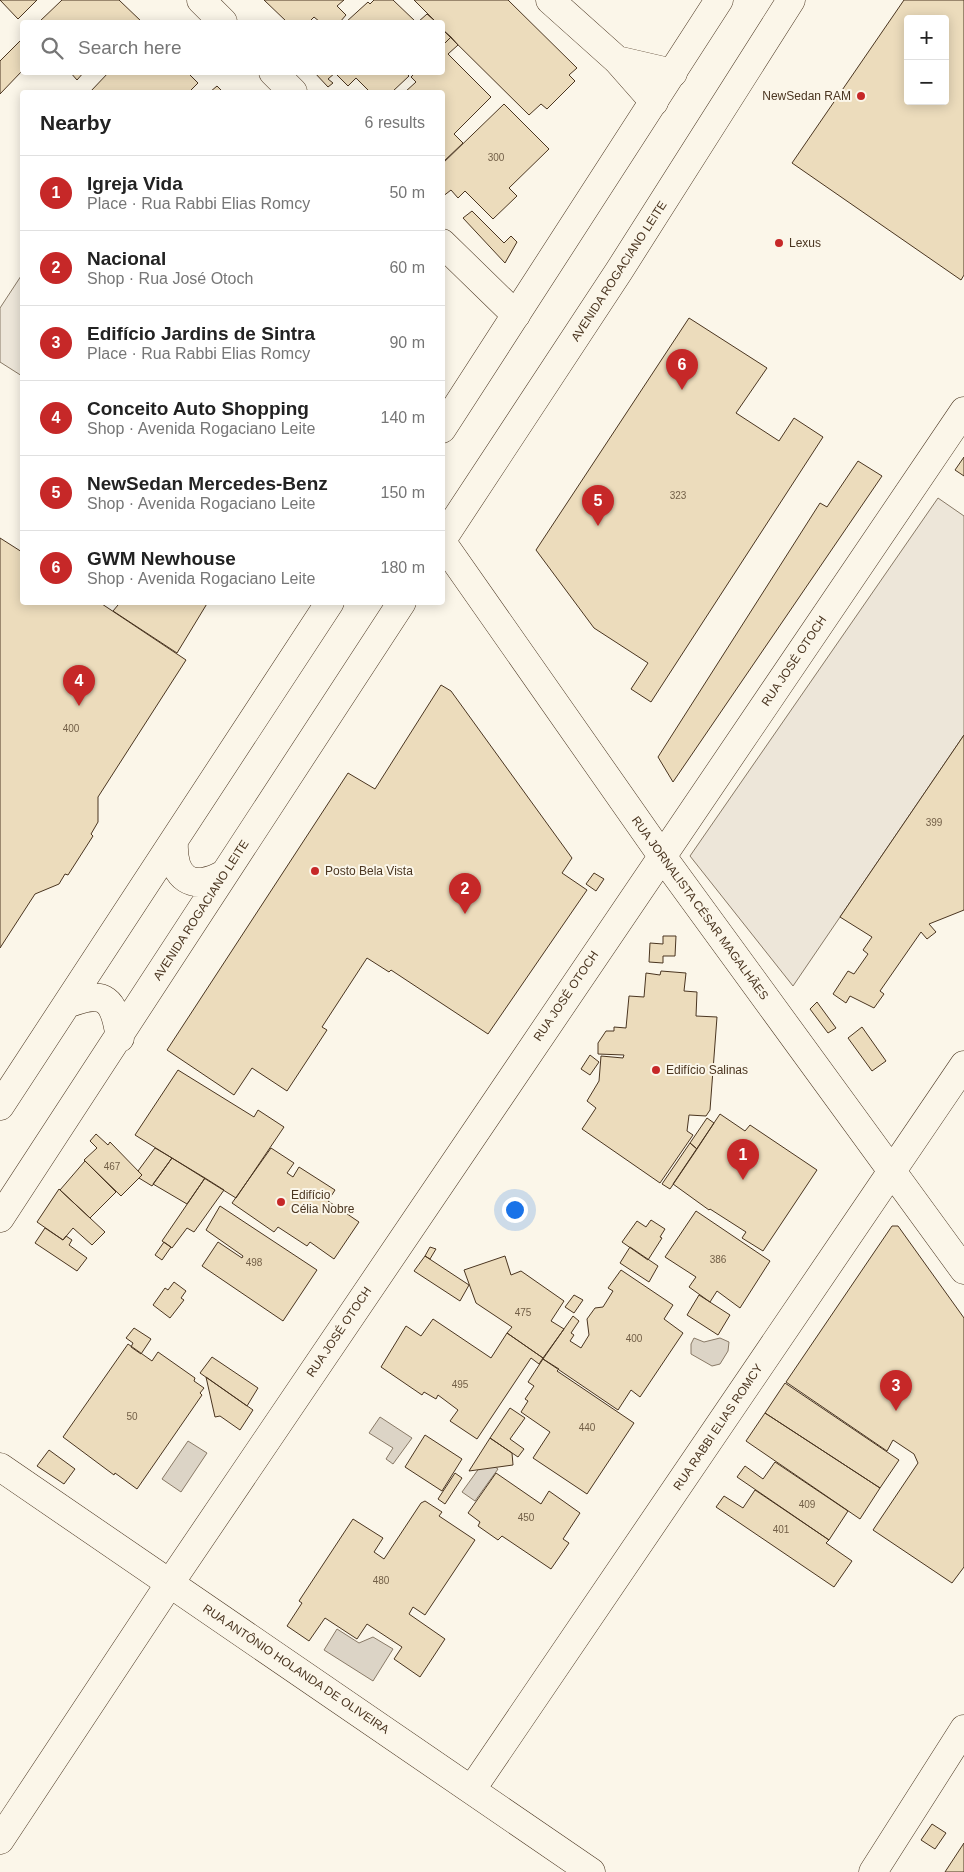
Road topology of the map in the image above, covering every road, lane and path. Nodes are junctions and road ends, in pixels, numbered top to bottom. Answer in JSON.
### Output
{"nodes":[{"id":1,"x":201,"y":0,"type":"edge"},
{"id":2,"x":550,"y":0,"type":"edge"},
{"id":3,"x":719,"y":0,"type":"edge"},
{"id":4,"x":792,"y":0,"type":"edge"},
{"id":5,"x":221,"y":20,"type":"edge"},
{"id":6,"x":617,"y":60,"type":"junction"},
{"id":7,"x":672,"y":73,"type":"junction"},
{"id":8,"x":276,"y":75,"type":"edge"},
{"id":9,"x":291,"y":90,"type":"edge"},
{"id":10,"x":654,"y":102,"type":"junction"},
{"id":11,"x":445,"y":246,"type":"edge"},
{"id":12,"x":516,"y":315,"type":"junction"},
{"id":13,"x":964,"y":410,"type":"edge"},
{"id":14,"x":445,"y":423,"type":"edge"},
{"id":15,"x":445,"y":536,"type":"edge"},
{"id":16,"x":445,"y":545,"type":"edge"},
{"id":17,"x":328,"y":605,"type":"edge"},
{"id":18,"x":400,"y":605,"type":"edge"},
{"id":19,"x":174,"y":842,"type":"junction"},
{"id":20,"x":662,"y":856,"type":"junction"},
{"id":21,"x":224,"y":874,"type":"junction"},
{"id":22,"x":68,"y":1004,"type":"junction"},
{"id":23,"x":120,"y":1038,"type":"junction"},
{"id":24,"x":964,"y":1065,"type":"edge"},
{"id":25,"x":0,"y":1106,"type":"edge"},
{"id":26,"x":891,"y":1173,"type":"junction"},
{"id":27,"x":0,"y":1218,"type":"edge"},
{"id":28,"x":964,"y":1270,"type":"edge"},
{"id":29,"x":0,"y":1467,"type":"edge"},
{"id":30,"x":170,"y":1583,"type":"junction"},
{"id":31,"x":964,"y":1729,"type":"edge"},
{"id":32,"x":472,"y":1789,"type":"junction"},
{"id":33,"x":0,"y":1840,"type":"edge"},
{"id":34,"x":591,"y":1872,"type":"edge"},
{"id":35,"x":873,"y":1872,"type":"edge"}],
"edges":[{"from":1,"to":5,"type":"street"},
{"from":2,"to":6,"type":"street"},
{"from":3,"to":7,"type":"street"},
{"from":4,"to":15,"type":"street","name":"AVENIDA ROGACIANO LEITE"},
{"from":6,"to":7,"type":"street"},
{"from":6,"to":10,"type":"street"},
{"from":7,"to":10,"type":"street"},
{"from":8,"to":9,"type":"street"},
{"from":10,"to":12,"type":"street"},
{"from":11,"to":12,"type":"street"},
{"from":12,"to":14,"type":"street"},
{"from":13,"to":20,"type":"street","name":"RUA JOSÉ OTOCH"},
{"from":16,"to":20,"type":"street","name":"RUA JORNALISTA CÉSAR MAGALHÃES"},
{"from":17,"to":19,"type":"street"},
{"from":18,"to":21,"type":"street","name":"AVENIDA ROGACIANO LEITE"},
{"from":19,"to":21,"type":"street"},
{"from":19,"to":22,"type":"street"},
{"from":20,"to":26,"type":"street","name":"RUA JORNALISTA CÉSAR MAGALHÃES"},
{"from":20,"to":30,"type":"street","name":"RUA JOSÉ OTOCH"},
{"from":21,"to":23,"type":"street","name":"AVENIDA ROGACIANO LEITE"},
{"from":22,"to":23,"type":"street"},
{"from":22,"to":25,"type":"street"},
{"from":23,"to":27,"type":"street","name":"AVENIDA ROGACIANO LEITE"},
{"from":24,"to":26,"type":"street","name":"RUA RABBI ELIAS ROMCY"},
{"from":26,"to":28,"type":"street","name":"RUA JORNALISTA CÉSAR MAGALHÃES"},
{"from":26,"to":32,"type":"street","name":"RUA RABBI ELIAS ROMCY"},
{"from":29,"to":30,"type":"street","name":"RUA ANTÔNIO HOLANDA DE OLIVEIRA"},
{"from":30,"to":32,"type":"street","name":"RUA ANTÔNIO HOLANDA DE OLIVEIRA"},
{"from":30,"to":33,"type":"street","name":"RUA JOSÉ OTOCH"},
{"from":31,"to":35,"type":"street"},
{"from":32,"to":34,"type":"street","name":"RUA ANTÔNIO HOLANDA DE OLIVEIRA"}]}
